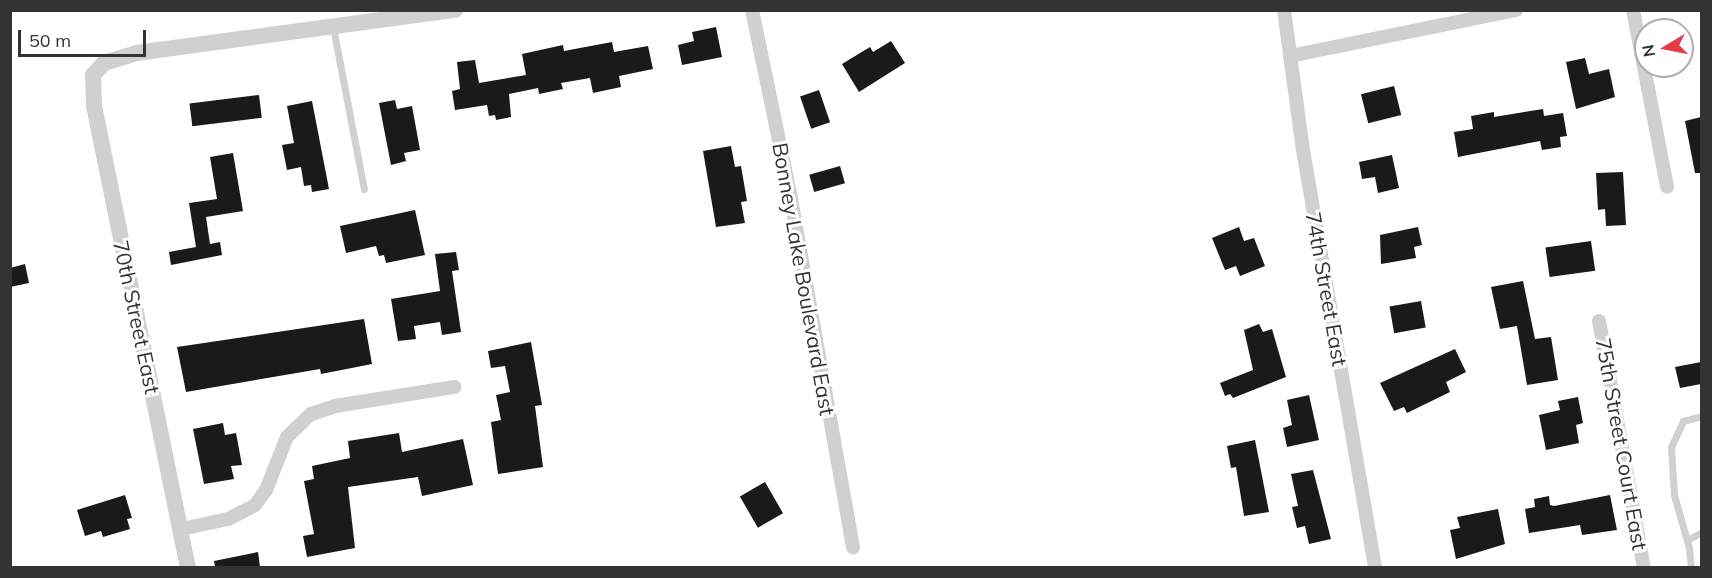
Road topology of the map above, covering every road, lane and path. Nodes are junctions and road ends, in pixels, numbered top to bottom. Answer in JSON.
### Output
{"nodes":[{"id":1,"x":455,"y":10,"type":"edge"},
{"id":2,"x":752,"y":10,"type":"edge"},
{"id":3,"x":1284,"y":10,"type":"edge"},
{"id":4,"x":1516,"y":10,"type":"edge"},
{"id":5,"x":1633,"y":10,"type":"edge"},
{"id":6,"x":333,"y":27,"type":"junction"},
{"id":7,"x":1290,"y":56,"type":"junction"},
{"id":8,"x":1667,"y":187,"type":"dead end"},
{"id":9,"x":364,"y":189,"type":"dead end"},
{"id":10,"x":1599,"y":321,"type":"dead end"},
{"id":11,"x":454,"y":387,"type":"dead end"},
{"id":12,"x":1701,"y":416,"type":"edge"},
{"id":13,"x":181,"y":529,"type":"junction"},
{"id":14,"x":1701,"y":532,"type":"edge"},
{"id":15,"x":1687,"y":540,"type":"junction"},
{"id":16,"x":853,"y":548,"type":"dead end"},
{"id":17,"x":188,"y":567,"type":"edge"},
{"id":18,"x":1375,"y":567,"type":"edge"},
{"id":19,"x":1644,"y":567,"type":"edge"},
{"id":20,"x":1691,"y":567,"type":"edge"}],
"edges":[{"from":1,"to":6,"type":"street"},
{"from":2,"to":16,"type":"street","name":"Bonney Lake Boulevard East"},
{"from":3,"to":7,"type":"street","name":"74th Street East"},
{"from":4,"to":7,"type":"street"},
{"from":5,"to":8,"type":"street"},
{"from":6,"to":9,"type":"lane"},
{"from":6,"to":13,"type":"street","name":"70th Street East"},
{"from":7,"to":18,"type":"street","name":"74th Street East"},
{"from":10,"to":19,"type":"street","name":"75th Street Court East"},
{"from":11,"to":13,"type":"street"},
{"from":12,"to":15,"type":"lane"},
{"from":13,"to":17,"type":"street","name":"70th Street East"},
{"from":14,"to":15,"type":"lane"},
{"from":15,"to":20,"type":"lane"}]}
